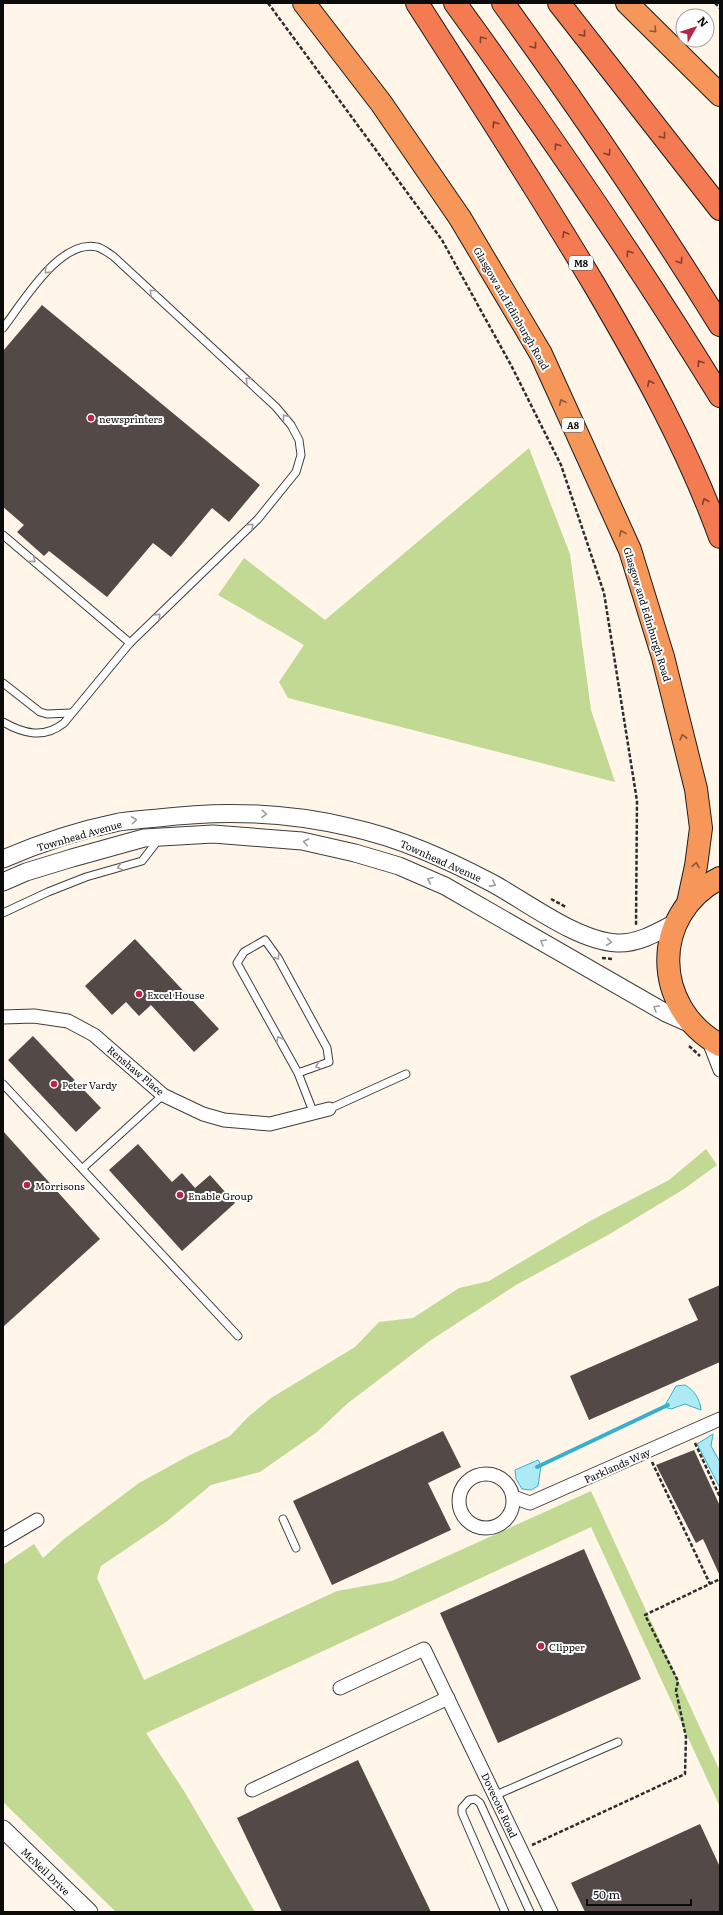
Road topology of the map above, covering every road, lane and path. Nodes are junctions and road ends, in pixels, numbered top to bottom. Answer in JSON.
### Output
{"nodes":[{"id":1,"x":268,"y":3,"type":"edge"},
{"id":2,"x":304,"y":3,"type":"edge"},
{"id":3,"x":417,"y":3,"type":"edge"},
{"id":4,"x":455,"y":3,"type":"edge"},
{"id":5,"x":503,"y":3,"type":"edge"},
{"id":6,"x":559,"y":3,"type":"edge"},
{"id":7,"x":627,"y":3,"type":"edge"},
{"id":8,"x":715,"y":3,"type":"edge"},
{"id":9,"x":720,"y":8,"type":"edge"},
{"id":10,"x":720,"y":96,"type":"edge"},
{"id":11,"x":720,"y":209,"type":"edge"},
{"id":12,"x":720,"y":325,"type":"edge"},
{"id":13,"x":3,"y":328,"type":"edge"},
{"id":14,"x":720,"y":396,"type":"edge"},
{"id":15,"x":3,"y":535,"type":"edge"},
{"id":16,"x":720,"y":537,"type":"edge"},
{"id":17,"x":130,"y":643,"type":"junction"},
{"id":18,"x":3,"y":683,"type":"edge"},
{"id":19,"x":71,"y":713,"type":"junction"},
{"id":20,"x":3,"y":722,"type":"edge"},
{"id":21,"x":160,"y":837,"type":"junction"},
{"id":22,"x":3,"y":859,"type":"edge"},
{"id":23,"x":720,"y":878,"type":"edge"},
{"id":24,"x":3,"y":882,"type":"edge"},
{"id":25,"x":688,"y":903,"type":"junction"},
{"id":26,"x":3,"y":913,"type":"edge"},
{"id":27,"x":676,"y":922,"type":"junction"},
{"id":28,"x":636,"y":926,"type":"dead end"},
{"id":29,"x":3,"y":1017,"type":"edge"},
{"id":30,"x":691,"y":1024,"type":"junction"},
{"id":31,"x":714,"y":1042,"type":"edge"},
{"id":32,"x":720,"y":1070,"type":"edge"},
{"id":33,"x":298,"y":1073,"type":"junction"},
{"id":34,"x":406,"y":1074,"type":"dead end"},
{"id":35,"x":3,"y":1084,"type":"edge"},
{"id":36,"x":164,"y":1095,"type":"junction"},
{"id":37,"x":330,"y":1109,"type":"joint"},
{"id":38,"x":314,"y":1114,"type":"junction"},
{"id":39,"x":83,"y":1168,"type":"junction"},
{"id":40,"x":238,"y":1336,"type":"dead end"},
{"id":41,"x":720,"y":1419,"type":"edge"},
{"id":42,"x":696,"y":1444,"type":"dead end"},
{"id":43,"x":656,"y":1468,"type":"dead end"},
{"id":44,"x":513,"y":1497,"type":"junction"},
{"id":45,"x":720,"y":1497,"type":"edge"},
{"id":46,"x":283,"y":1519,"type":"dead end"},
{"id":47,"x":37,"y":1520,"type":"dead end"},
{"id":48,"x":3,"y":1540,"type":"edge"},
{"id":49,"x":296,"y":1548,"type":"dead end"},
{"id":50,"x":720,"y":1580,"type":"edge"},
{"id":51,"x":710,"y":1584,"type":"junction"},
{"id":52,"x":340,"y":1688,"type":"dead end"},
{"id":53,"x":448,"y":1698,"type":"junction"},
{"id":54,"x":618,"y":1742,"type":"dead end"},
{"id":55,"x":252,"y":1790,"type":"dead end"},
{"id":56,"x":496,"y":1795,"type":"junction"},
{"id":57,"x":3,"y":1829,"type":"edge"},
{"id":58,"x":520,"y":1850,"type":"junction"},
{"id":59,"x":89,"y":1912,"type":"edge"},
{"id":60,"x":505,"y":1912,"type":"edge"},
{"id":61,"x":530,"y":1912,"type":"edge"},
{"id":62,"x":551,"y":1912,"type":"edge"}],
"edges":[{"from":1,"to":28,"type":"path"},
{"from":25,"to":2,"type":"highway","name":"Glasgow and Edinburgh Road","number":"A8","one_way":true},
{"from":16,"to":3,"type":"highway","number":"M8","one_way":true},
{"from":14,"to":4,"type":"highway","one_way":true},
{"from":5,"to":12,"type":"highway","one_way":true},
{"from":6,"to":11,"type":"highway","one_way":true},
{"from":7,"to":10,"type":"highway","one_way":true},
{"from":8,"to":9,"type":"path"},
{"from":17,"to":13,"type":"lane","one_way":true},
{"from":15,"to":17,"type":"lane","one_way":true},
{"from":17,"to":19,"type":"lane"},
{"from":18,"to":19,"type":"lane"},
{"from":19,"to":20,"type":"lane"},
{"from":21,"to":24,"type":"street","name":"Townhead Avenue"},
{"from":21,"to":26,"type":"lane","one_way":true},
{"from":30,"to":21,"type":"street","name":"Townhead Avenue","one_way":true},
{"from":22,"to":27,"type":"street","name":"Townhead Avenue","one_way":true},
{"from":23,"to":25,"type":"highway"},
{"from":25,"to":27,"type":"highway"},
{"from":27,"to":30,"type":"highway"},
{"from":29,"to":36,"type":"street","name":"Renshaw Place"},
{"from":30,"to":31,"type":"highway"},
{"from":31,"to":32,"type":"street"},
{"from":33,"to":33,"type":"lane","one_way":true},
{"from":33,"to":38,"type":"lane"},
{"from":34,"to":37,"type":"lane","name":"Renshaw Place"},
{"from":35,"to":39,"type":"lane"},
{"from":36,"to":38,"type":"street","name":"Renshaw Place"},
{"from":36,"to":39,"type":"lane"},
{"from":37,"to":38,"type":"street","name":"Renshaw Place"},
{"from":39,"to":40,"type":"lane"},
{"from":41,"to":44,"type":"street","name":"Parklands Way"},
{"from":42,"to":45,"type":"path"},
{"from":43,"to":51,"type":"path"},
{"from":44,"to":44,"type":"street"},
{"from":46,"to":49,"type":"lane"},
{"from":47,"to":48,"type":"street"},
{"from":50,"to":51,"type":"path"},
{"from":51,"to":58,"type":"path"},
{"from":52,"to":53,"type":"street","name":"Dovecote Road"},
{"from":53,"to":55,"type":"street"},
{"from":53,"to":56,"type":"street","name":"Dovecote Road"},
{"from":54,"to":56,"type":"lane"},
{"from":56,"to":58,"type":"street","name":"Dovecote Road"},
{"from":57,"to":59,"type":"street","name":"McNeil Drive"},
{"from":58,"to":62,"type":"street","name":"Dovecote Road"},
{"from":60,"to":61,"type":"lane"}]}
